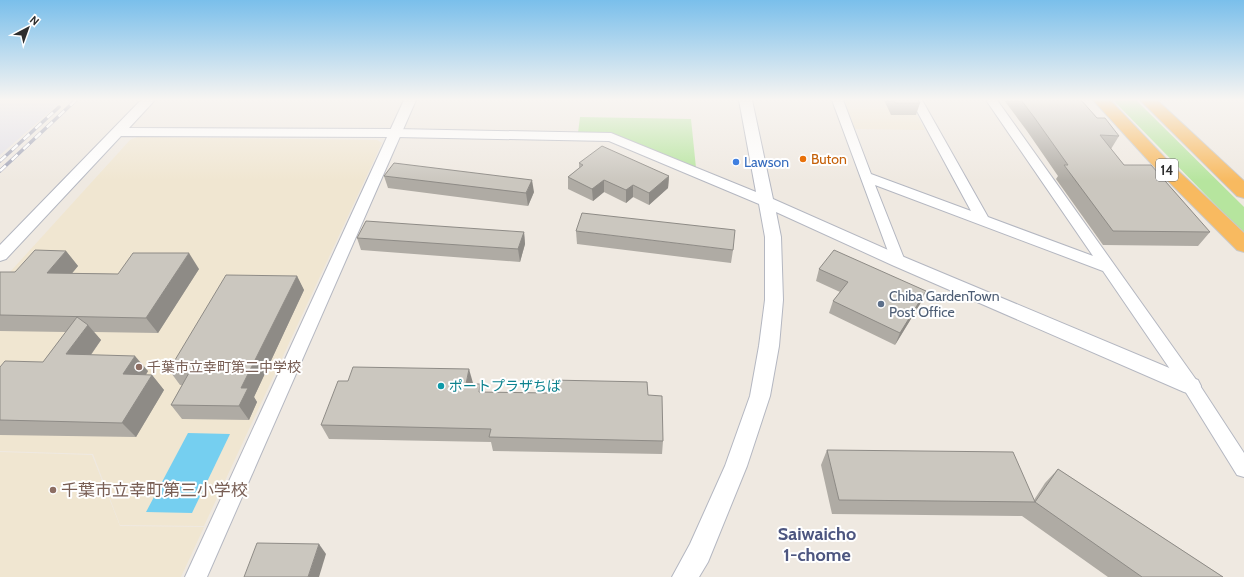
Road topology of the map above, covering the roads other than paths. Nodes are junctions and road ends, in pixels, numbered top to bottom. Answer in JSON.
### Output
{"nodes":[{"id":1,"x":123,"y":127,"type":"edge"},
{"id":2,"x":398,"y":127,"type":"edge"},
{"id":3,"x":751,"y":127,"type":"edge"},
{"id":4,"x":847,"y":127,"type":"edge"},
{"id":5,"x":932,"y":127,"type":"edge"},
{"id":6,"x":1011,"y":127,"type":"edge"},
{"id":7,"x":1126,"y":127,"type":"edge"},
{"id":8,"x":1176,"y":127,"type":"edge"},
{"id":9,"x":118,"y":132,"type":"junction"},
{"id":10,"x":395,"y":133,"type":"junction"},
{"id":11,"x":867,"y":177,"type":"junction"},
{"id":12,"x":1244,"y":192,"type":"edge"},
{"id":13,"x":765,"y":201,"type":"junction"},
{"id":14,"x":983,"y":220,"type":"junction"},
{"id":15,"x":1239,"y":241,"type":"edge"},
{"id":16,"x":0,"y":255,"type":"edge"},
{"id":17,"x":1244,"y":255,"type":"edge"},
{"id":18,"x":898,"y":261,"type":"junction"},
{"id":19,"x":1108,"y":267,"type":"junction"},
{"id":20,"x":1192,"y":386,"type":"junction"},
{"id":21,"x":1244,"y":468,"type":"edge"},
{"id":22,"x":196,"y":577,"type":"edge"},
{"id":23,"x":685,"y":577,"type":"edge"}],
"edges":[{"from":1,"to":9,"type":"street"},
{"from":2,"to":10,"type":"street"},
{"from":3,"to":13,"type":"street"},
{"from":4,"to":11,"type":"street"},
{"from":5,"to":14,"type":"street"},
{"from":6,"to":19,"type":"street"},
{"from":7,"to":15,"type":"highway","number":"14"},
{"from":8,"to":12,"type":"highway"},
{"from":9,"to":10,"type":"street"},
{"from":9,"to":16,"type":"street"},
{"from":10,"to":13,"type":"street"},
{"from":10,"to":22,"type":"street"},
{"from":11,"to":14,"type":"street"},
{"from":11,"to":18,"type":"street"},
{"from":13,"to":18,"type":"street"},
{"from":13,"to":23,"type":"street"},
{"from":14,"to":19,"type":"street"},
{"from":15,"to":17,"type":"highway","number":"14"},
{"from":18,"to":20,"type":"street"},
{"from":19,"to":20,"type":"street"},
{"from":20,"to":21,"type":"street"}]}
